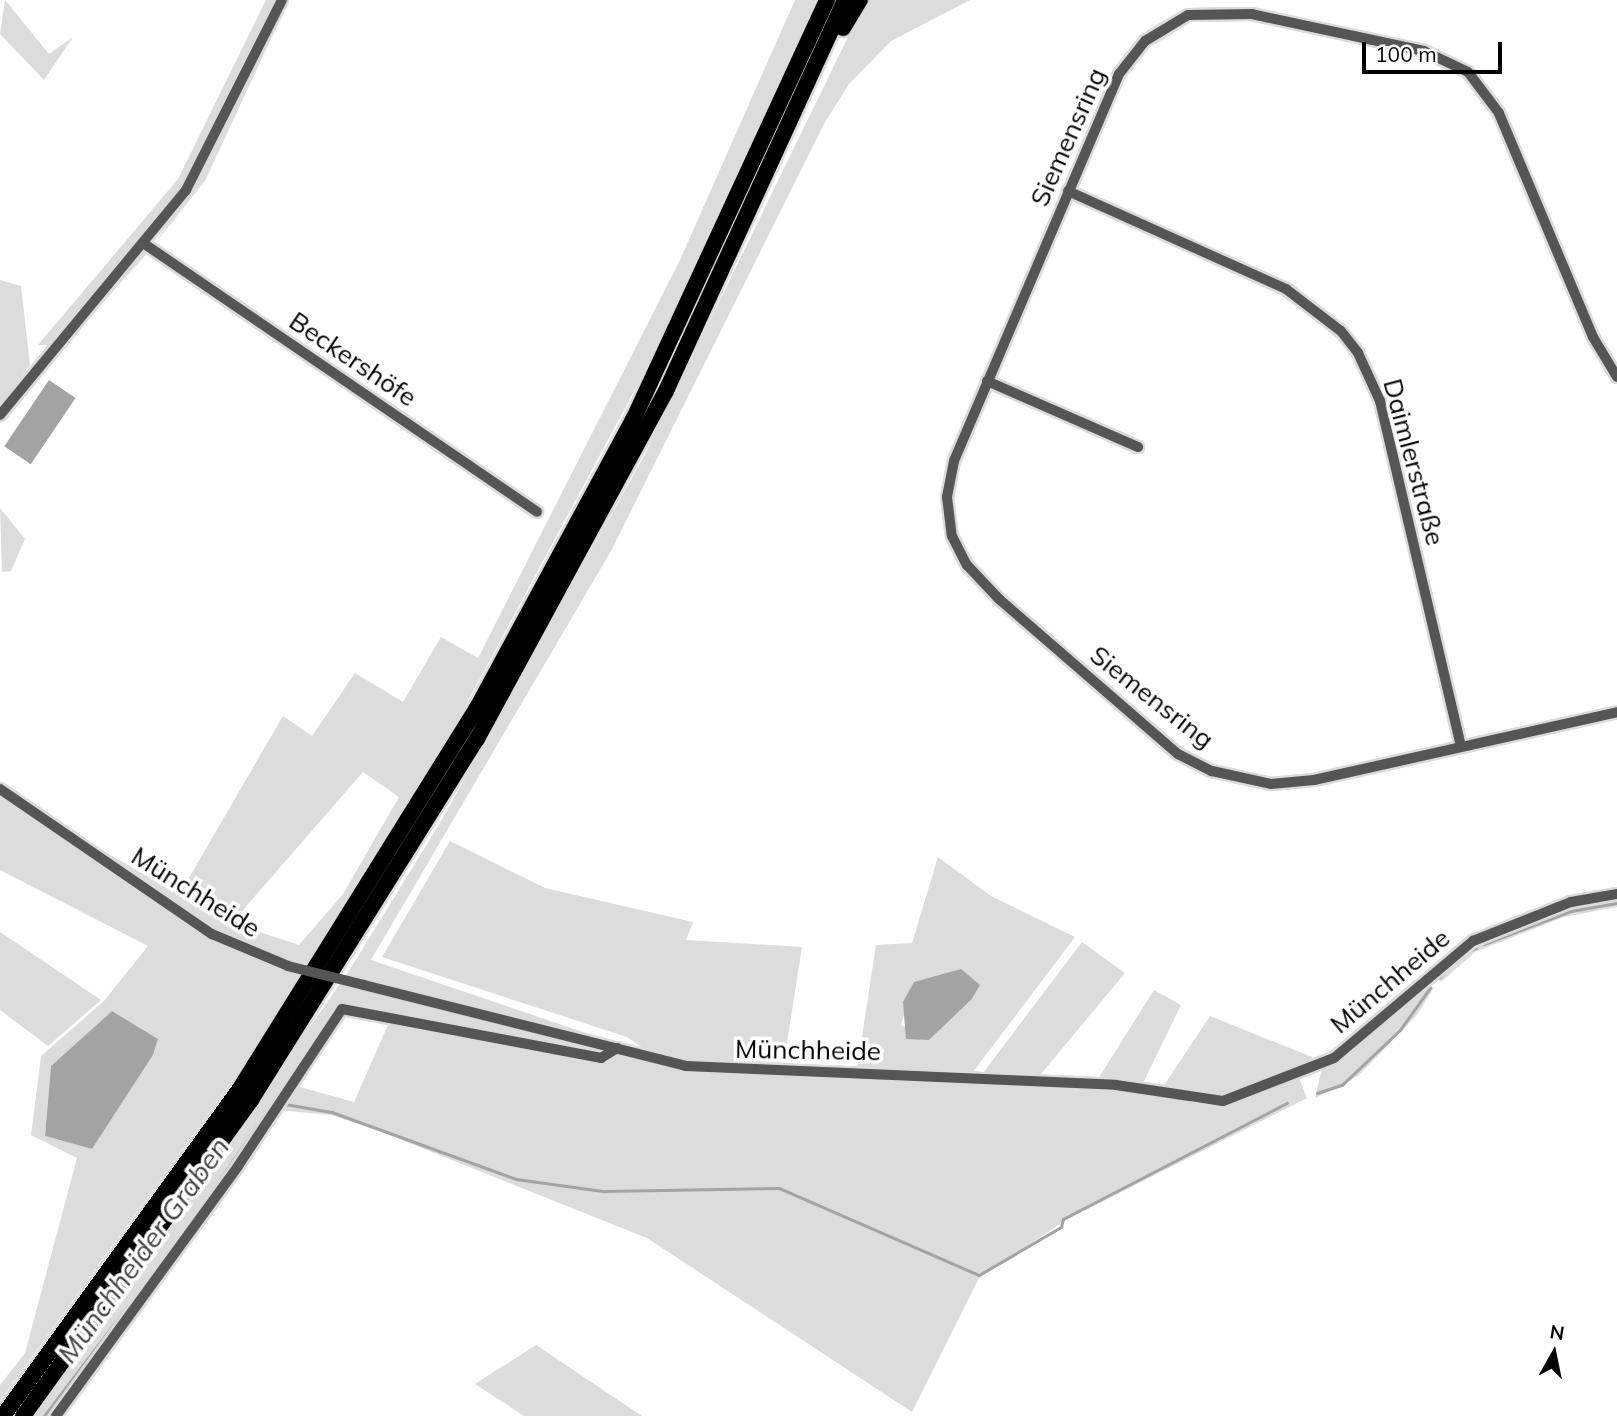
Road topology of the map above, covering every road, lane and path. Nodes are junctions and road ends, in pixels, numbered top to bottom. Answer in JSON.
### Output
{"nodes":[{"id":1,"x":282,"y":0,"type":"edge"},
{"id":2,"x":824,"y":0,"type":"edge"},
{"id":3,"x":845,"y":0,"type":"edge"},
{"id":4,"x":860,"y":0,"type":"edge"},
{"id":5,"x":814,"y":74,"type":"junction"},
{"id":6,"x":1068,"y":191,"type":"junction"},
{"id":7,"x":143,"y":243,"type":"junction"},
{"id":8,"x":1617,"y":377,"type":"edge"},
{"id":9,"x":987,"y":381,"type":"junction"},
{"id":10,"x":0,"y":415,"type":"edge"},
{"id":11,"x":1138,"y":447,"type":"dead end"},
{"id":12,"x":537,"y":512,"type":"dead end"},
{"id":13,"x":1617,"y":712,"type":"edge"},
{"id":14,"x":1461,"y":747,"type":"junction"},
{"id":15,"x":0,"y":789,"type":"edge"},
{"id":16,"x":1617,"y":894,"type":"edge"},
{"id":17,"x":617,"y":1048,"type":"junction"},
{"id":18,"x":23,"y":1407,"type":"edge"},
{"id":19,"x":3,"y":1416,"type":"edge"},
{"id":20,"x":56,"y":1416,"type":"edge"}],
"edges":[{"from":1,"to":7,"type":"street"},
{"from":2,"to":18,"type":"highway"},
{"from":3,"to":5,"type":"highway"},
{"from":4,"to":5,"type":"highway"},
{"from":5,"to":18,"type":"highway"},
{"from":6,"to":8,"type":"street","name":"Siemensring"},
{"from":6,"to":9,"type":"street","name":"Siemensring"},
{"from":6,"to":14,"type":"street","name":"Daimlerstraße"},
{"from":7,"to":10,"type":"street"},
{"from":7,"to":12,"type":"street","name":"Beckershöfe"},
{"from":9,"to":11,"type":"street"},
{"from":9,"to":14,"type":"street","name":"Siemensring"},
{"from":13,"to":14,"type":"street","name":"Siemensring"},
{"from":15,"to":17,"type":"street","name":"Münchheide","bridge":true},
{"from":16,"to":17,"type":"street","name":"Münchheide"},
{"from":17,"to":20,"type":"street"},
{"from":18,"to":19,"type":"highway"}]}
